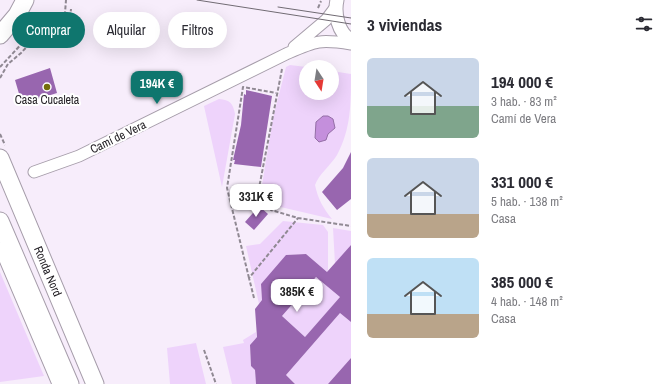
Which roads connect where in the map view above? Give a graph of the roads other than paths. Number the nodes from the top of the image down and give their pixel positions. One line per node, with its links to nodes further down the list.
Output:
1 (25, 0): 3 (main road)
2 (336, 4): 4 (street); 6 (street, Camí de Vera)
3 (0, 35)
4 (351, 40)
5 (351, 44): 6 (street, Camí de Vera)
6 (286, 54): 8 (street, Camí de Vera)
7 (0, 158): 13 (main road, Ronda Nord)
8 (34, 172)
9 (0, 221): 12 (main road, Ronda Nord)
10 (0, 248): 11 (street)
11 (58, 384)
12 (70, 384)
13 (95, 384)

